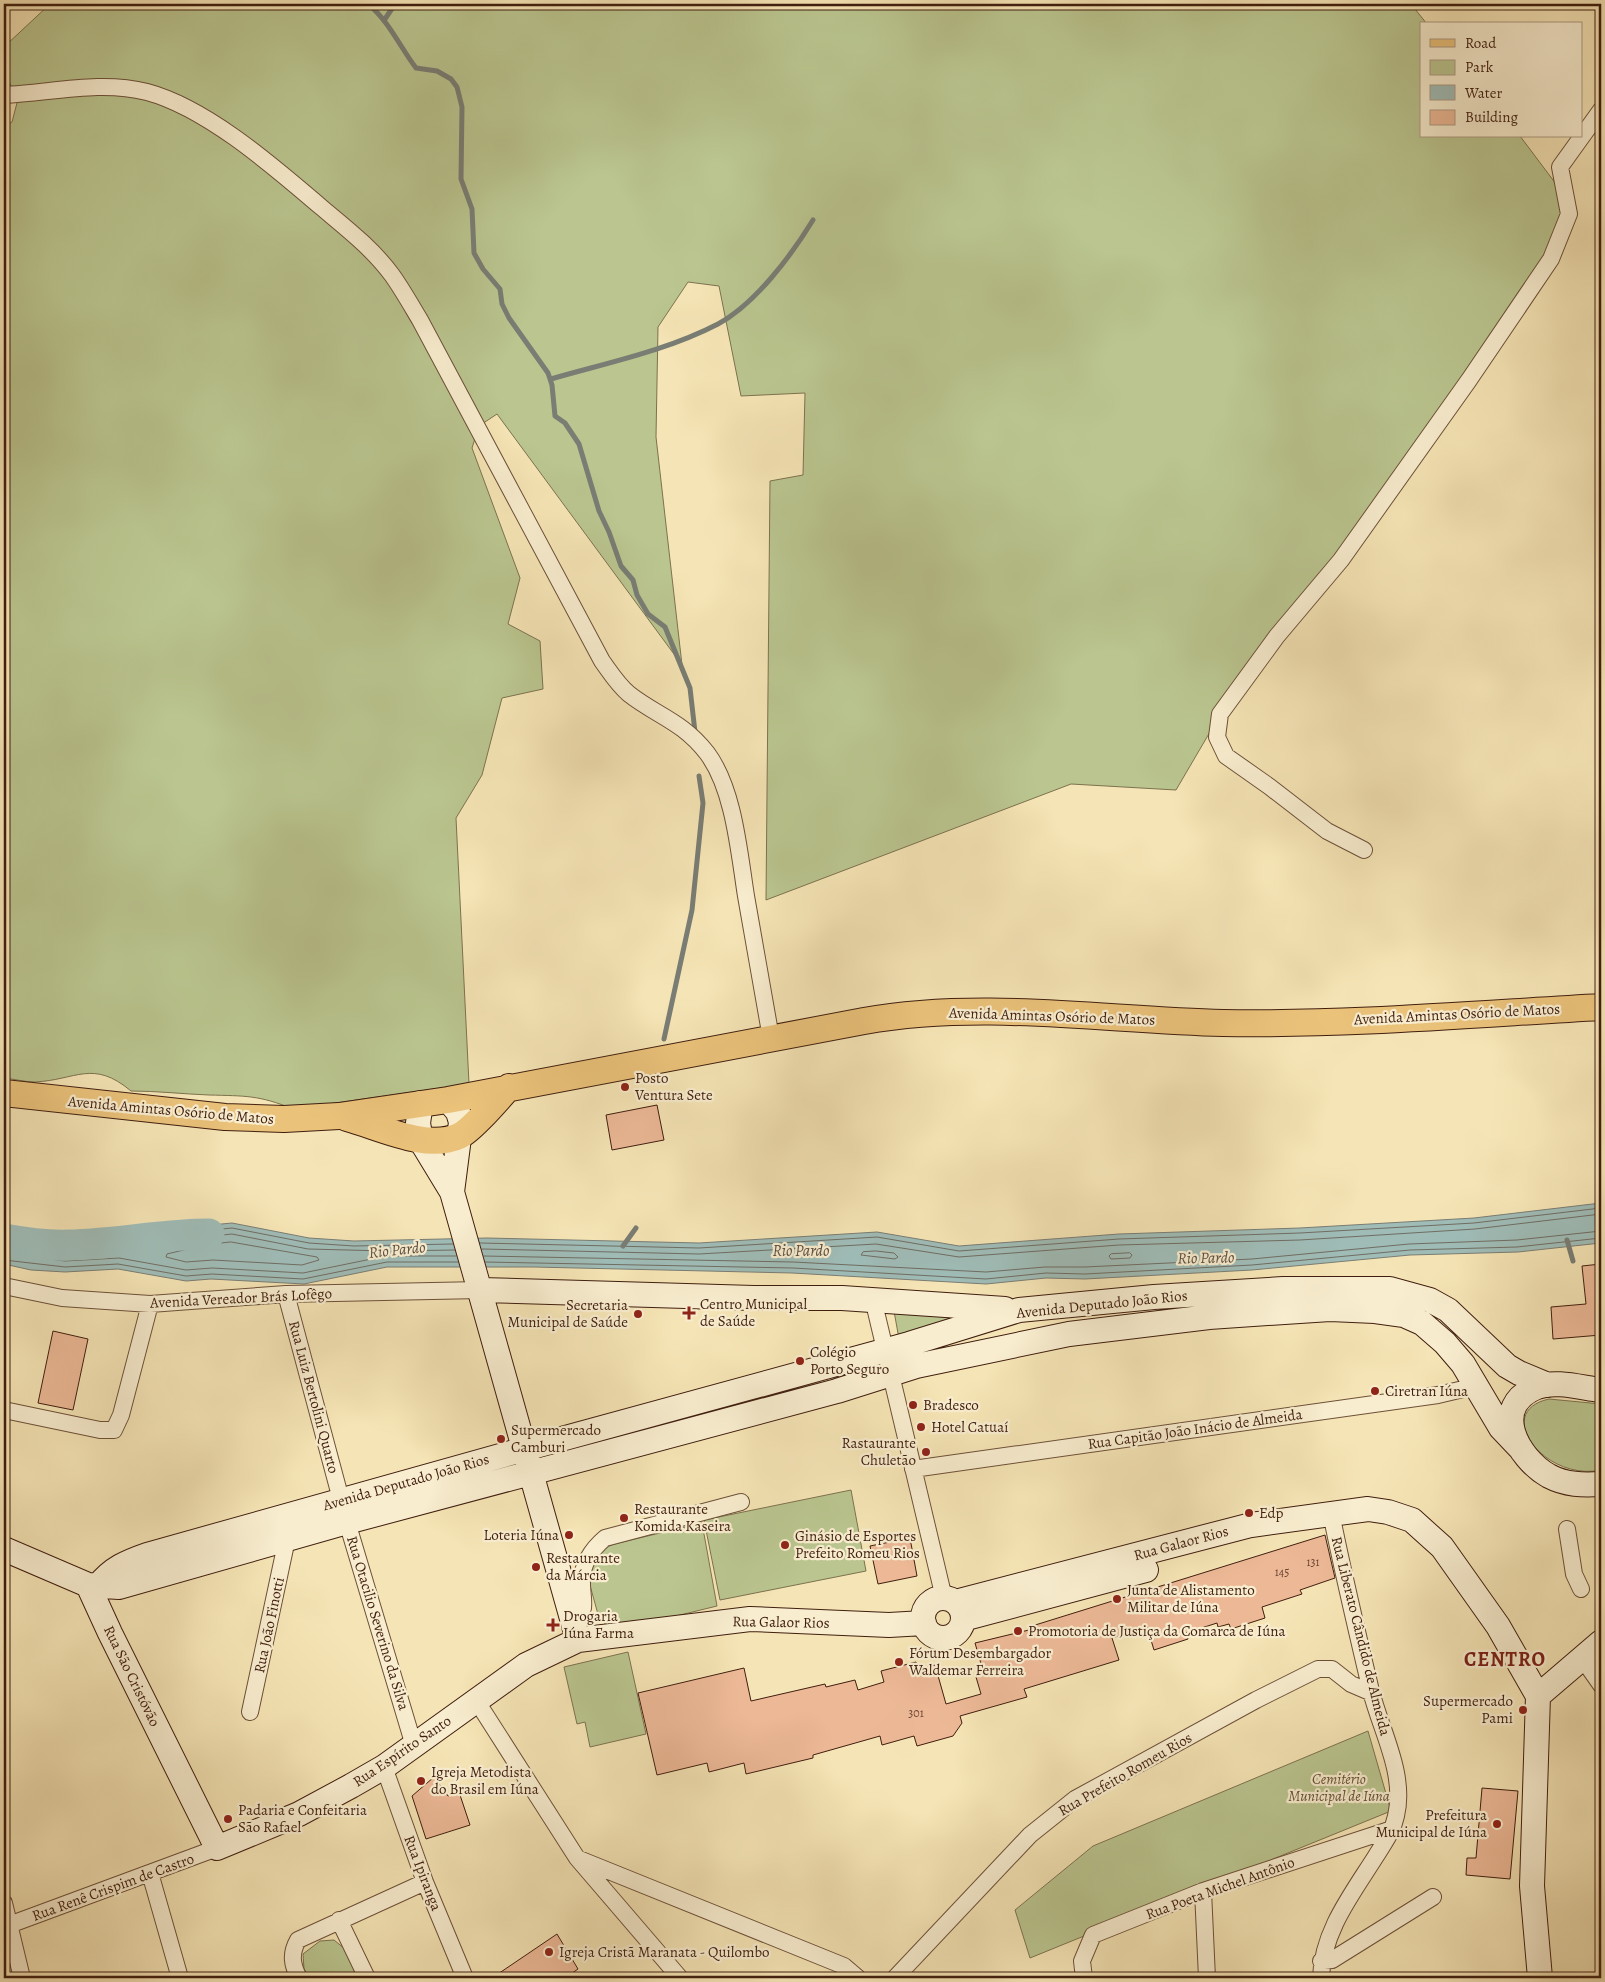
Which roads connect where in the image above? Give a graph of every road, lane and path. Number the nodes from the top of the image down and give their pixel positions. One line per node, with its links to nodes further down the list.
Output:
1 (4, 95): 7 (street)
2 (1601, 110): 3 (street)
3 (1582, 136)
4 (1581, 138): 5 (street)
5 (1364, 850)
6 (1601, 1006): 7 (main road, Avenida Amintas Osório de Matos)
7 (771, 1038): 8 (main road, Avenida Amintas Osório de Matos)
8 (509, 1087): 10 (main road, Avenida Amintas Osório de Matos); 13 (main road)
9 (4, 1093): 12 (main road, Avenida Amintas Osório de Matos)
10 (448, 1100): 11 (main road, Avenida Amintas Osório de Matos); 13 (street)
11 (422, 1103): 12 (main road, Avenida Amintas Osório de Matos); 14 (street)
12 (339, 1116): 14 (main road)
13 (460, 1136): 14 (main road); 15 (street)
14 (421, 1141): 15 (street)
15 (453, 1195): 16 (street)
16 (478, 1281): 18 (street, Avenida Vereador Brás Lofêgo); 19 (street); 29 (street)
17 (4, 1286): 20 (street, Avenida Vereador Brás Lofêgo)
18 (286, 1294): 20 (street, Avenida Vereador Brás Lofêgo); 34 (street, Rua Luiz Bertolini Quarto)
19 (873, 1299): 21 (street); 22 (street)
20 (150, 1304): 27 (street)
21 (1019, 1310): 22 (street, Avenida Deputado João Rios); 24 (street, Avenida Deputado João Rios)
22 (884, 1350): 23 (street); 29 (street, Avenida Deputado João Rios)
23 (891, 1375): 25 (street, Avenida Deputado João Rios); 30 (street); 31 (street, Avenida Deputado João Rios)
24 (1548, 1385): 26 (street); 28 (street)
25 (1476, 1386): 28 (street, Avenida Deputado João Rios); 30 (street, Rua Capitão João Inácio de Almeida)
26 (1601, 1390)
27 (4, 1410)
28 (1519, 1448): 32 (street, Avenida Deputado João Rios)
29 (525, 1449): 31 (street); 34 (street, Avenida Deputado João Rios)
30 (913, 1469): 41 (street)
31 (532, 1474): 34 (street, Avenida Deputado João Rios); 43 (street)
32 (1601, 1484)
33 (741, 1502): 43 (street)
34 (344, 1511): 37 (street, Avenida Deputado João Rios); 39 (street, Avenida Deputado João Rios); 51 (street, Rua Otacilio Severino da Silva)
35 (1331, 1513): 41 (street, Rua Galaor Rios); 47 (street, Rua Liberato Cândido de Almeida); 48 (street, Rua Galaor Rios)
36 (1567, 1528): 40 (street)
37 (287, 1539): 39 (street, Avenida Deputado João Rios); 50 (street, Rua João Finotti)
38 (4, 1549): 39 (street)
39 (93, 1585): 54 (street, Rua São Cristóvão)
40 (1581, 1589)
41 (954, 1606): 42 (street, Rua Galaor Rios); 42 (street)
42 (924, 1623): 43 (street, Rua Galaor Rios)
43 (576, 1631): 49 (street, Rua Espírito Santo)
44 (1601, 1642): 45 (street)
45 (1582, 1658): 46 (street); 48 (street)
46 (1601, 1685)
47 (1372, 1693): 53 (street, Rua Liberato Cândido de Almeida); 71 (street, Rua Prefeito Romeu Rios)
48 (1538, 1696): 75 (street)
49 (476, 1700): 51 (street, Rua Espírito Santo); 55 (street)
50 (250, 1712)
51 (414, 1746): 52 (street, Rua Espírito Santo)
52 (384, 1767): 54 (street, Rua Espírito Santo); 57 (street, Rua Ipiranga)
53 (1392, 1829): 58 (street, Rua Poeta Michel Antônio); 63 (street, Rua Liberato Cândido de Almeida)
54 (217, 1848): 56 (street, Rua Renê Crispim de Castro)
55 (577, 1858): 69 (street); 70 (street)
56 (150, 1873): 62 (street, Rua Renê Crispim de Castro); 65 (street)
57 (425, 1882): 61 (street); 68 (street, Rua Ipiranga)
58 (1203, 1891): 72 (street, Rua Poeta Michel Antônio); 73 (street)
59 (1433, 1897): 63 (street)
60 (4, 1903): 62 (street)
61 (339, 1920): 66 (street); 67 (street)
62 (9, 1925): 64 (street)
63 (1321, 1961): 74 (street, Rua Liberato Cândido de Almeida)
64 (22, 1978)
65 (180, 1978)
66 (299, 1978)
67 (367, 1978)
68 (465, 1978)
69 (680, 1978)
70 (858, 1978)
71 (895, 1978)
72 (1084, 1978)
73 (1207, 1978)
74 (1321, 1978)
75 (1540, 1978)

